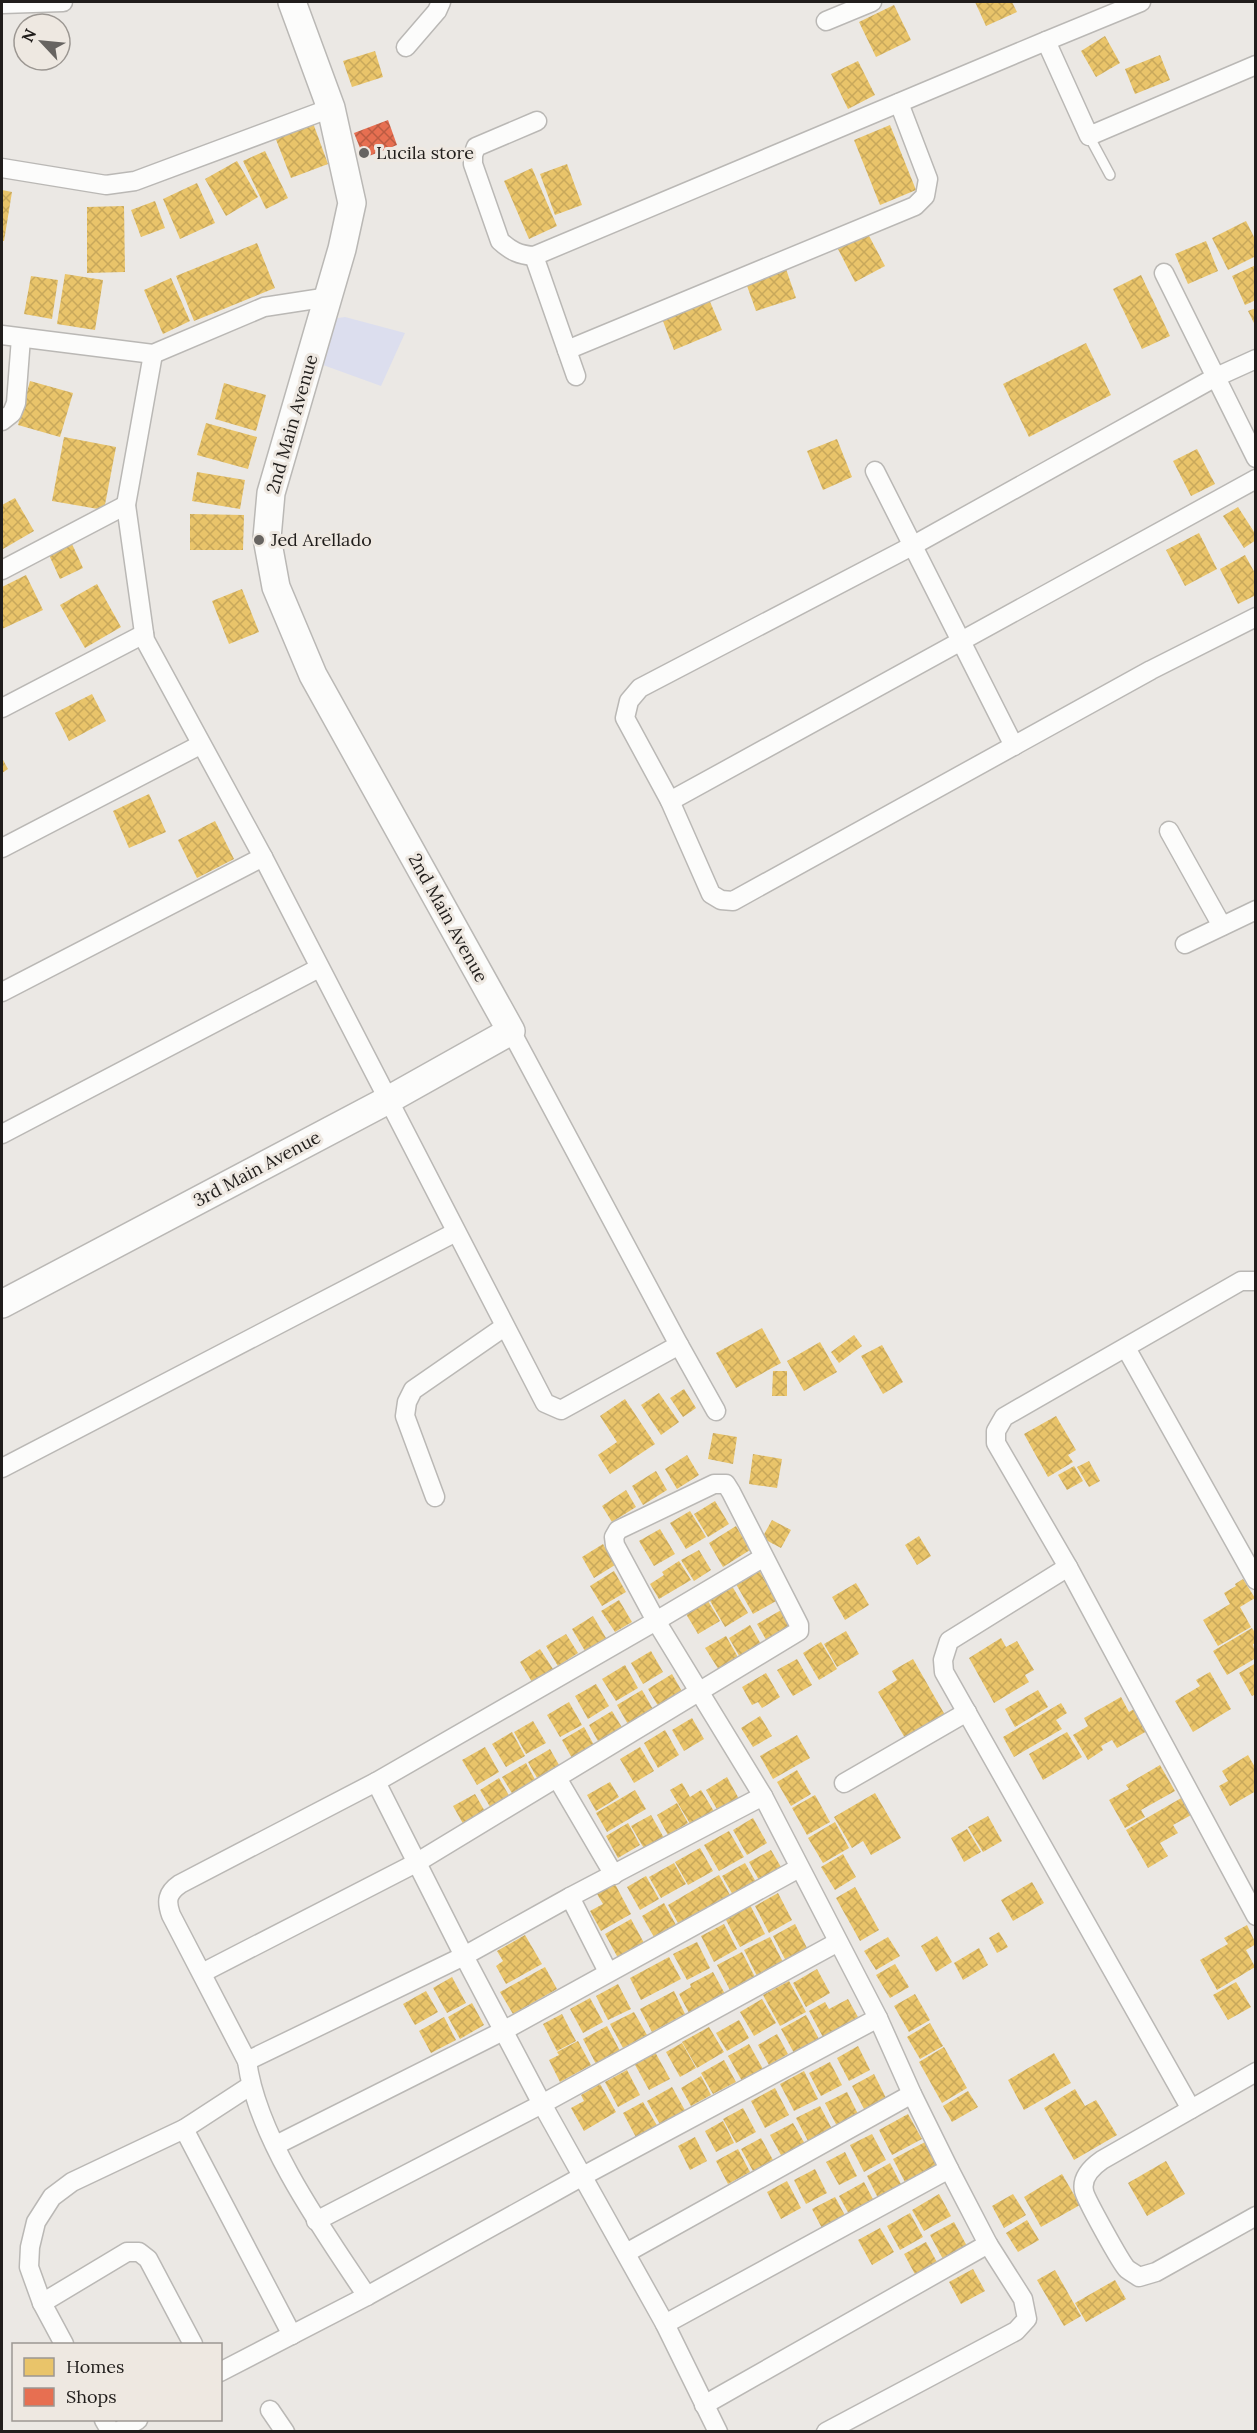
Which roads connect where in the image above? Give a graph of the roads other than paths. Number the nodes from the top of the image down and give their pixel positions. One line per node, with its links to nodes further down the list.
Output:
1 (63, 2): 6 (street)
2 (292, 2): 12 (street, 2nd Main Avenue)
3 (441, 2): 9 (street)
4 (872, 2): 7 (street)
5 (1141, 2): 8 (street)
6 (2, 4)
7 (826, 21)
8 (1046, 41): 11 (street); 14 (street)
9 (406, 47)
10 (1256, 65): 14 (street)
11 (899, 103): 17 (street); 22 (street)
12 (331, 108): 15 (street); 19 (street, 2nd Main Avenue)
13 (537, 121): 17 (street)
14 (1089, 136): 16 (lane)
15 (2, 168)
16 (1110, 175)
17 (534, 256): 22 (street)
18 (1164, 273): 26 (street)
19 (328, 297): 23 (street); 49 (street, 2nd Main Avenue)
20 (2, 335): 21 (street)
21 (21, 338): 23 (street); 27 (street)
22 (567, 350): 25 (street)
23 (153, 354): 31 (street)
24 (1256, 359): 26 (street)
25 (576, 376)
26 (1214, 378): 28 (street); 32 (street)
27 (2, 421)
28 (1256, 458)
29 (875, 471): 32 (street)
30 (1256, 479): 36 (street)
31 (126, 505): 33 (street); 35 (street)
32 (912, 546): 36 (street); 40 (street)
33 (2, 570)
34 (1256, 617): 39 (street)
35 (144, 634): 37 (street); 38 (street)
36 (963, 641): 39 (street); 40 (street)
37 (2, 708)
38 (200, 744): 42 (street); 43 (street)
39 (1014, 746): 40 (street)
40 (670, 801)
41 (1169, 831): 45 (street)
42 (2, 848)
43 (262, 857): 47 (street); 48 (street)
44 (1256, 910): 45 (street)
45 (1222, 926): 46 (street)
46 (1185, 944)
47 (319, 968): 50 (street); 51 (street)
48 (2, 992)
49 (512, 1031): 50 (street, 3rd Main Avenue); 56 (street, 2nd Main Avenue)
50 (388, 1100): 52 (street); 54 (street, 3rd Main Avenue)
51 (2, 1134)
52 (456, 1232): 55 (street); 59 (street)
53 (1256, 1281): 57 (street)
54 (2, 1304)
55 (504, 1327): 56 (street); 60 (street)
56 (679, 1345): 58 (street, 2nd Main Avenue)
57 (1126, 1348): 62 (street); 63 (street)
58 (716, 1411)
59 (2, 1468)
60 (435, 1497)
61 (764, 1557): 64 (street); 64 (street); 65 (street)
62 (1068, 1567): 66 (street); 75 (street)
63 (1256, 1580)
64 (656, 1621): 65 (street); 68 (street)
65 (699, 1693): 67 (street); 70 (street)
66 (967, 1712): 69 (street); 87 (street)
67 (557, 1778): 71 (street); 73 (street)
68 (376, 1782): 71 (street); 79 (street)
69 (844, 1783)
70 (763, 1796): 72 (street); 73 (street)
71 (416, 1863): 77 (street); 79 (street)
72 (799, 1868): 76 (street); 78 (street)
73 (614, 1875): 74 (street)
74 (570, 1897): 77 (street); 78 (street)
75 (1256, 1916)
76 (838, 1942): 80 (street); 86 (street)
77 (464, 1956): 81 (street); 82 (street)
78 (608, 1972): 81 (street)
79 (202, 1973): 82 (street)
80 (878, 2018): 85 (street); 91 (street)
81 (503, 2031): 86 (street); 89 (street)
82 (247, 2061): 84 (street)
83 (1256, 2072): 87 (street)
84 (250, 2086): 88 (street); 89 (street)
85 (912, 2094): 90 (street); 95 (street)
86 (542, 2104): 91 (street); 93 (street)
87 (1191, 2109): 92 (street)
88 (184, 2129): 97 (street); 99 (street)
89 (276, 2145): 93 (street)
90 (949, 2169): 94 (street); 98 (street)
91 (583, 2176): 95 (street); 96 (street)
92 (1256, 2216)
93 (316, 2221): 96 (street)
94 (988, 2244): 103 (street); 109 (street)
95 (626, 2253): 98 (street)
96 (367, 2296): 99 (street)
97 (42, 2303): 100 (street); 101 (street)
98 (665, 2324): 103 (street)
99 (292, 2335): 102 (street)
100 (63, 2343)
101 (193, 2343)
102 (222, 2371)
103 (704, 2405): 108 (street)
104 (270, 2410): 107 (street)
105 (136, 2421): 106 (street)
106 (117, 2432)
107 (285, 2432)
108 (718, 2432)
109 (826, 2432)

